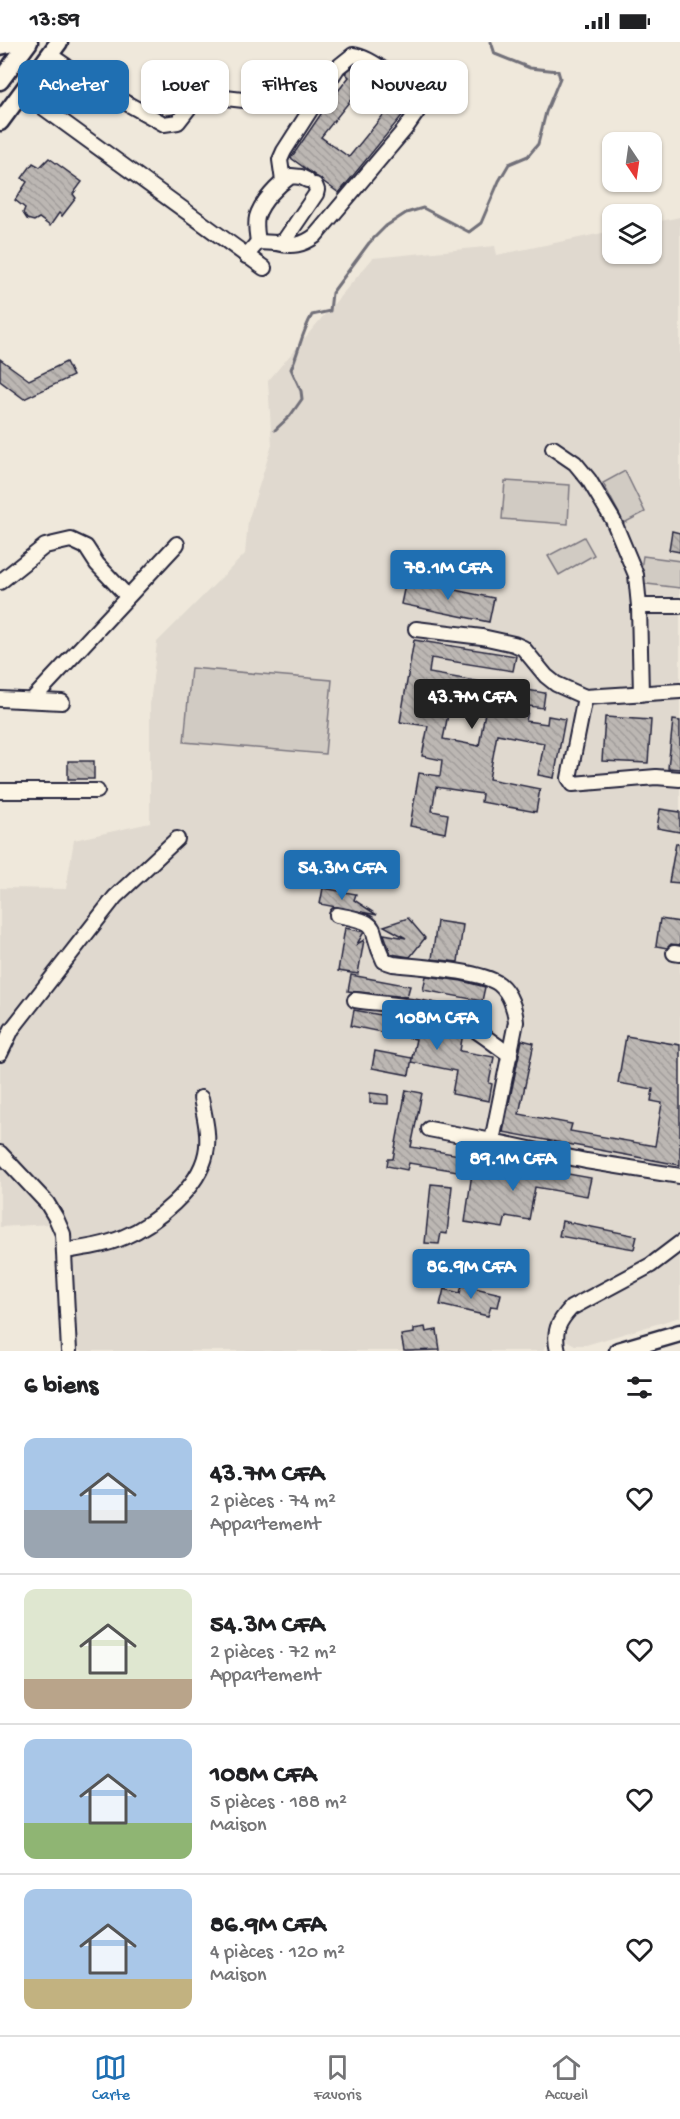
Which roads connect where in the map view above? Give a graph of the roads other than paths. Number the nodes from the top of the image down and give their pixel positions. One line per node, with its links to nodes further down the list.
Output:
1 (18, 42): 3 (main road)
2 (30, 42): 5 (main road)
3 (0, 46)
4 (54, 48): 7 (street)
5 (1, 73)
6 (18, 97): 9 (main road)
7 (241, 100)
8 (52, 114): 13 (street)
9 (0, 122)
10 (283, 181): 11 (street); 12 (street); 12 (street)
11 (258, 242): 12 (street); 13 (street)
12 (277, 243)
13 (246, 256): 14 (street)
14 (264, 268)
15 (553, 448): 19 (street)
16 (177, 544): 18 (street)
17 (0, 582): 18 (street)
18 (127, 596): 26 (street)
19 (639, 606): 20 (street); 23 (street)
20 (680, 606)
21 (416, 629): 24 (street)
22 (680, 691): 23 (street)
23 (641, 694): 24 (street)
24 (585, 697): 28 (street)
25 (0, 699): 26 (street)
26 (32, 700): 27 (street)
27 (62, 702)
28 (680, 779)
29 (0, 791): 30 (street)
30 (97, 791)
31 (177, 839): 34 (street)
32 (338, 915): 35 (street)
33 (355, 1000): 35 (street)
34 (0, 1054)
35 (510, 1055): 38 (street)
36 (201, 1098): 42 (street)
37 (429, 1129): 38 (street)
38 (492, 1141): 40 (street)
39 (0, 1153): 42 (street)
40 (680, 1176)
41 (680, 1244): 45 (street)
42 (65, 1251): 44 (street)
43 (680, 1333): 46 (main road)
44 (69, 1351)
45 (558, 1351)
46 (618, 1351)

